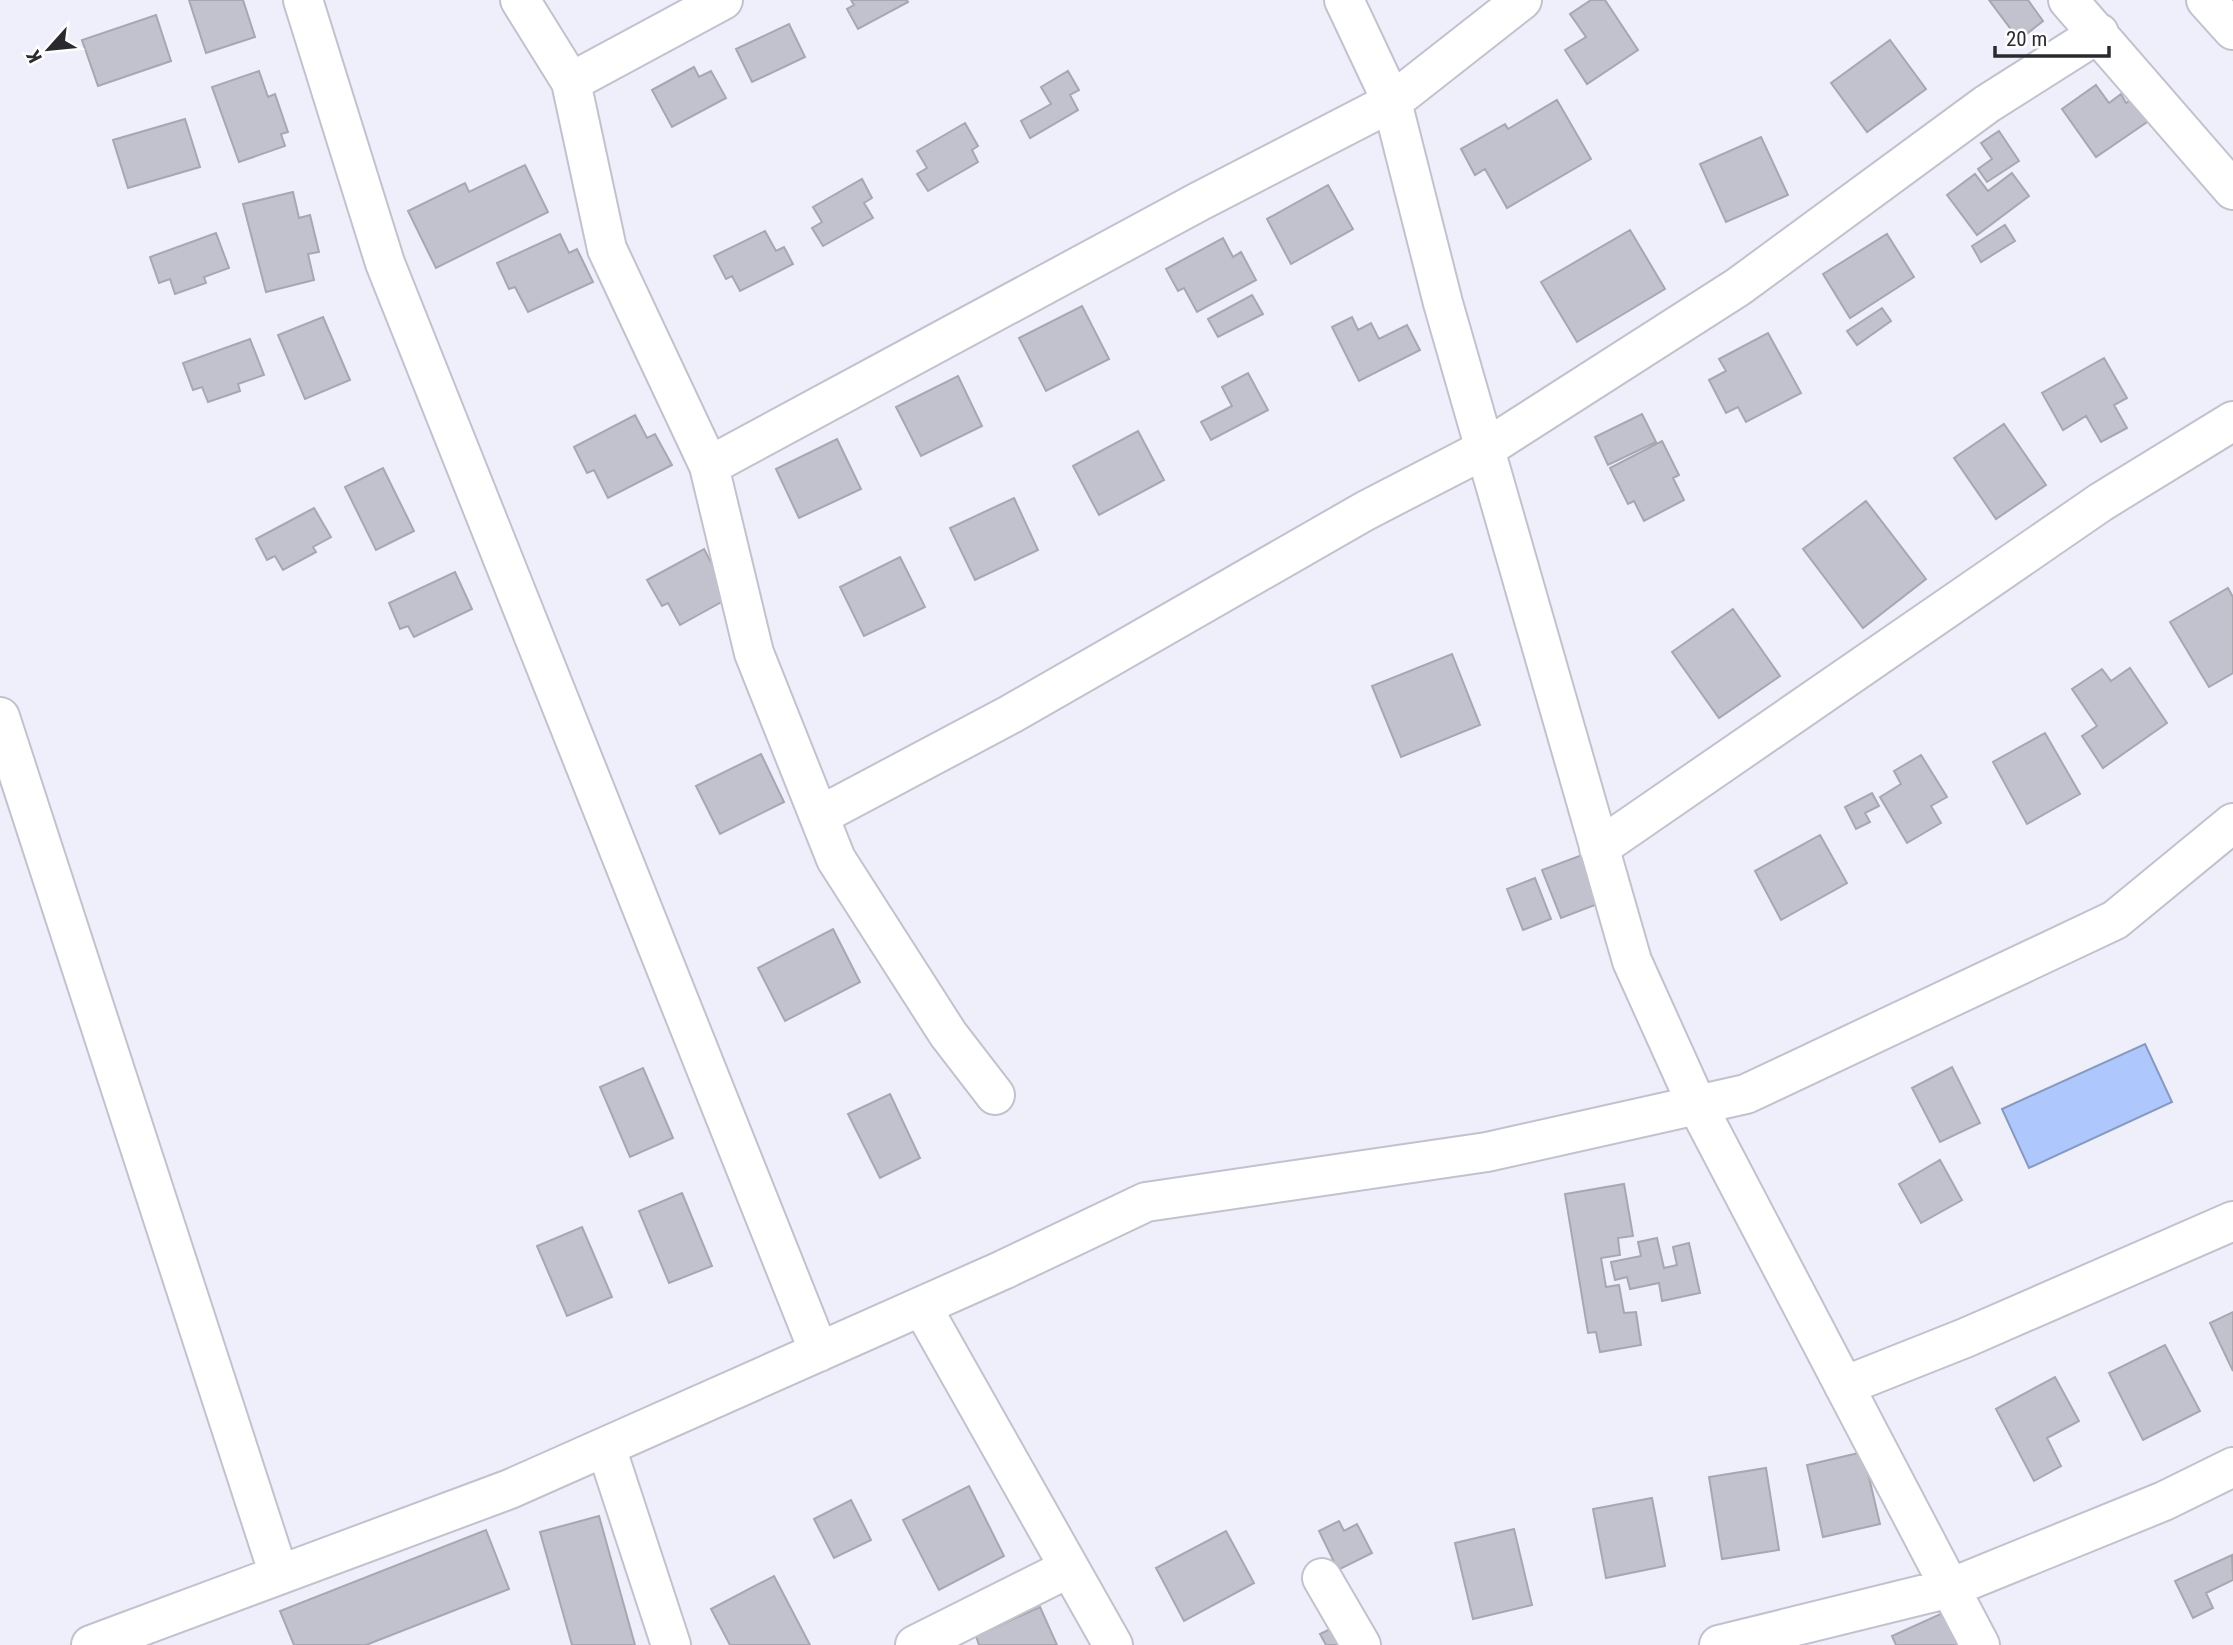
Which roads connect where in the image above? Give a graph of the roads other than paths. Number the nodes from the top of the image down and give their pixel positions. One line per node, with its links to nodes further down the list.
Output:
1 (303, 0): 25 (street)
2 (520, 0): 10 (street)
3 (723, 0): 10 (street)
4 (1344, 0): 11 (street)
5 (1522, 0): 11 (street)
6 (2068, 0): 9 (street)
7 (2206, 0): 8 (street)
8 (2233, 30)
9 (2099, 33): 12 (street); 14 (street)
10 (571, 82): 15 (street)
11 (1392, 102): 14 (street); 15 (street)
12 (2233, 190)
13 (2233, 421): 20 (street)
14 (1485, 449): 18 (street); 20 (street)
15 (709, 466): 18 (street)
16 (0, 717): 17 (street)
17 (13, 807): 30 (street)
18 (819, 816): 21 (street)
19 (2233, 823): 22 (street)
20 (1599, 848): 22 (street)
21 (995, 1096)
22 (1697, 1105): 24 (street); 26 (street)
23 (2233, 1221): 26 (street)
24 (922, 1307): 25 (street); 29 (street)
25 (819, 1352): 27 (street)
26 (1844, 1386): 32 (street)
27 (606, 1447): 30 (street); 34 (street)
28 (2233, 1467): 32 (street)
29 (1069, 1568): 35 (street); 36 (street)
30 (279, 1575): 33 (street)
31 (1322, 1578): 37 (street)
32 (1950, 1588): 38 (street); 39 (street)
33 (91, 1645)
34 (671, 1645)
35 (915, 1645)
36 (1113, 1645)
37 (1361, 1645)
38 (1718, 1645)
39 (1980, 1645)

